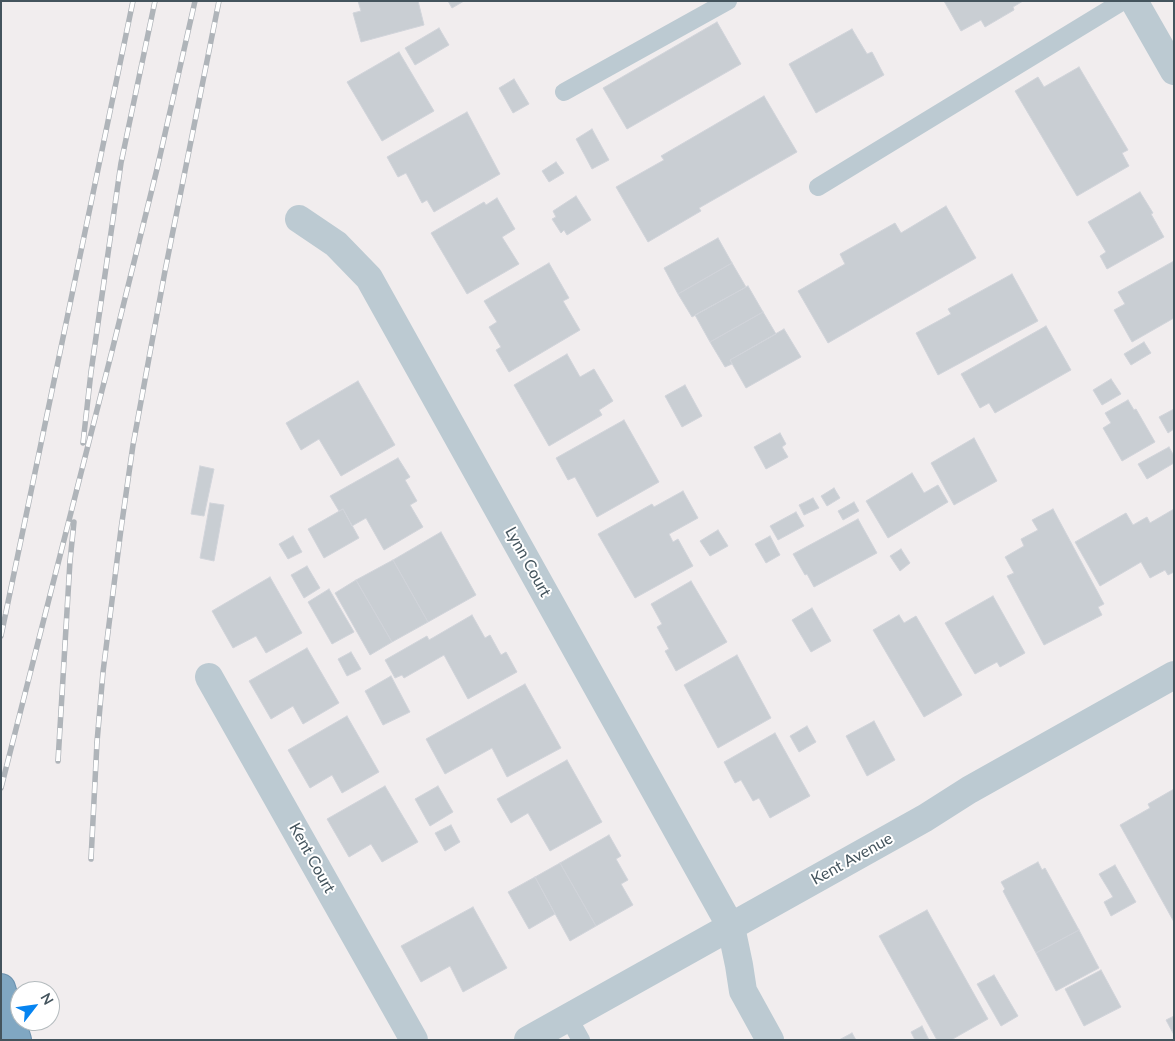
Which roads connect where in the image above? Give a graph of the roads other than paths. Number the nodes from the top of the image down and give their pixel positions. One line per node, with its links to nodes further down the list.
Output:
1 (728, 1): 5 (lane)
2 (1123, 1): 6 (lane)
3 (1134, 1): 4 (street)
4 (1174, 71)
5 (564, 92)
6 (818, 187)
7 (299, 219): 10 (street, Lynn Court)
8 (1174, 676): 10 (street, Kent Avenue)
9 (209, 677): 14 (street, Kent Court)
10 (731, 927): 12 (street, Kent Avenue); 16 (street, Lynn Court)
11 (1, 988): 13 (highway)
12 (575, 1028): 15 (street, Kent Avenue)
13 (17, 1040)
14 (414, 1040)
15 (528, 1040)
16 (770, 1040)

